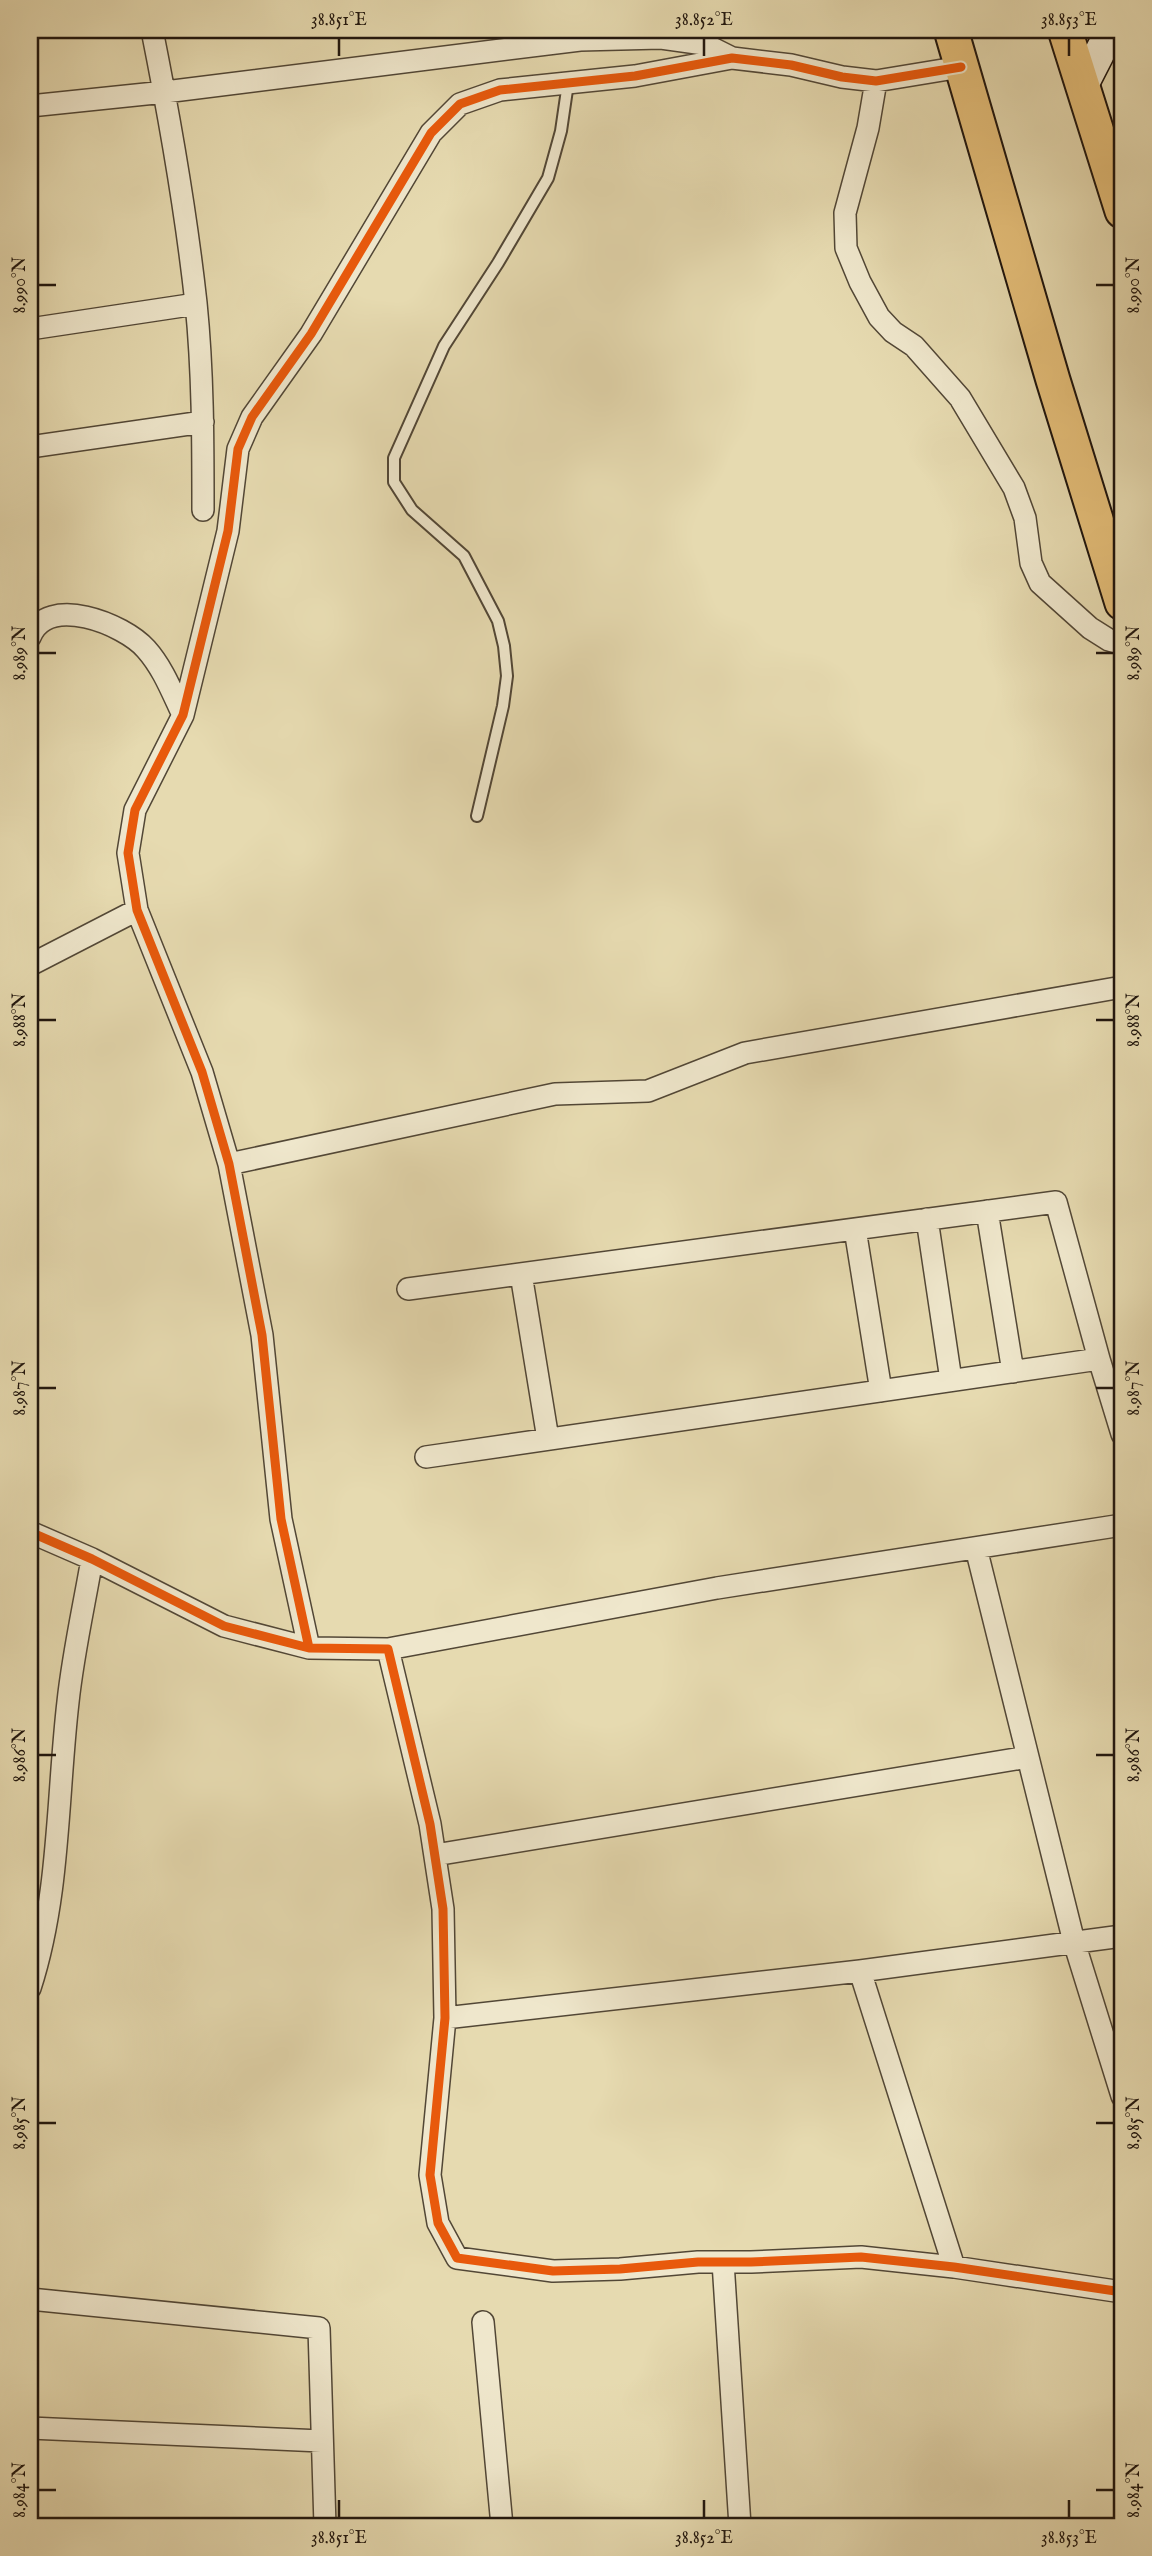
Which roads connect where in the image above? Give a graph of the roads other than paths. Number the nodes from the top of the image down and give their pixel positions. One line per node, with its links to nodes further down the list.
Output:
1 (152, 30): 12 (street)
2 (951, 30): 8 (main road)
3 (1066, 30): 11 (main road)
4 (1116, 30): 11 (main road)
5 (578, 35): 6 (street); 12 (street)
6 (706, 37): 7 (street)
7 (732, 58): 9 (street); 10 (street)
8 (961, 67): 9 (street); 20 (main road)
9 (876, 81): 22 (street)
10 (568, 83): 23 (street); 24 (lane)
11 (1083, 87): 14 (main road)
12 (165, 92): 13 (street); 15 (street)
13 (30, 106)
14 (1122, 211)
15 (196, 304): 16 (street); 17 (street)
16 (30, 329)
17 (203, 422): 18 (street); 19 (street)
18 (30, 447)
19 (203, 510)
20 (1122, 603)
21 (31, 632): 23 (street)
22 (1122, 644)
23 (183, 715): 25 (street)
24 (477, 816)
25 (136, 910): 26 (street); 28 (street)
26 (31, 965)
27 (1122, 987): 28 (street)
28 (229, 1164): 45 (street)
29 (987, 1211): 30 (street); 34 (street); 35 (street)
30 (927, 1219): 31 (street); 36 (street)
31 (855, 1229): 32 (street); 37 (street)
32 (521, 1274): 33 (street); 39 (street)
33 (408, 1289)
34 (1099, 1359): 35 (street); 38 (street)
35 (1013, 1372): 36 (street)
36 (951, 1380): 37 (street)
37 (881, 1391): 39 (street)
38 (1122, 1434)
39 (548, 1439): 40 (street)
40 (426, 1457)
41 (1122, 1525): 43 (street)
42 (30, 1532): 44 (street)
43 (976, 1548): 46 (street); 47 (street)
44 (92, 1559): 45 (street); 52 (street)
45 (309, 1648): 46 (street)
46 (388, 1650): 48 (street)
47 (1028, 1757): 48 (street); 50 (street)
48 (435, 1854): 53 (street)
49 (1122, 1936): 50 (street)
50 (1074, 1942): 51 (street); 54 (street)
51 (860, 1971): 53 (street); 56 (street)
52 (30, 1988)
53 (444, 2018): 55 (street)
54 (1122, 2096)
55 (723, 2262): 56 (street); 64 (street)
56 (954, 2267): 57 (street)
57 (1122, 2292)
58 (30, 2299): 61 (street)
59 (483, 2322): 63 (street)
60 (30, 2428): 61 (street)
61 (321, 2441): 62 (street)
62 (325, 2526)
63 (502, 2526)
64 (740, 2526)

